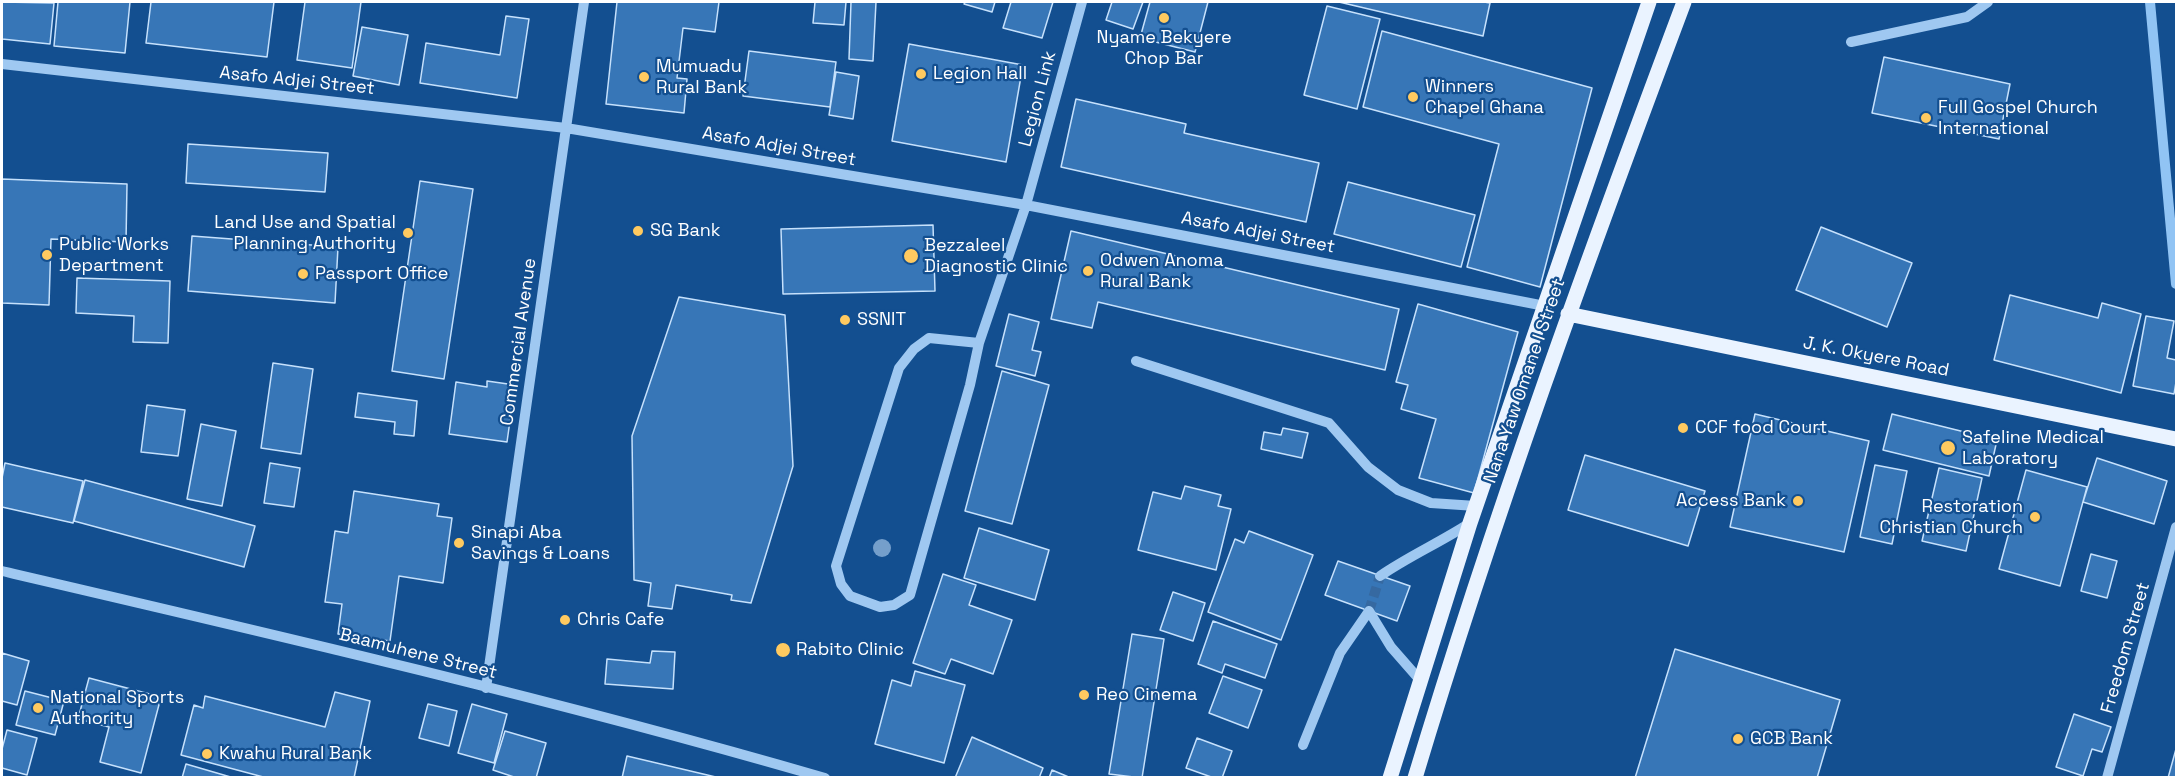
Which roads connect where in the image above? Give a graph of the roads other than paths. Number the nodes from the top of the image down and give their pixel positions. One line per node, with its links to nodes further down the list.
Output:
1 (584, 2): 8 (street, Commercial Avenue)
2 (1082, 2): 9 (street, Legion Link)
3 (1649, 2): 10 (main road, Nana Yaw Omane I Street)
4 (1684, 2): 11 (main road, Nana Yaw Omane I Street)
5 (1988, 2): 6 (street)
6 (1851, 42)
7 (2, 64): 8 (street, Asafo Adjei Street)
8 (566, 128): 9 (street, Asafo Adjei Street); 21 (street, Commercial Avenue)
9 (1026, 205): 10 (street, Asafo Adjei Street); 12 (street, Legion Link)
10 (1545, 306): 15 (main road, Nana Yaw Omane I Street)
11 (1568, 314): 14 (main road, J. K. Okyere Road); 25 (main road, Nana Yaw Omane I Street)
12 (979, 343): 12 (street, Legion Link)
13 (1136, 361): 15 (street)
14 (2176, 438)
15 (1476, 506): 16 (main road, Nana Yaw Omane I Street)
16 (1470, 523): 19 (street); 20 (main road, Nana Yaw Omane I Street)
17 (2176, 527): 26 (street, Freedom Street)
18 (2, 571): 21 (street, Baamuhene Street)
19 (1380, 576)
20 (1419, 679): 22 (street); 24 (main road, Nana Yaw Omane I Street)
21 (486, 688): 23 (street, Baamuhene Street)
22 (1303, 745)
23 (825, 777)
24 (1390, 777)
25 (1415, 777)
26 (2107, 777)

